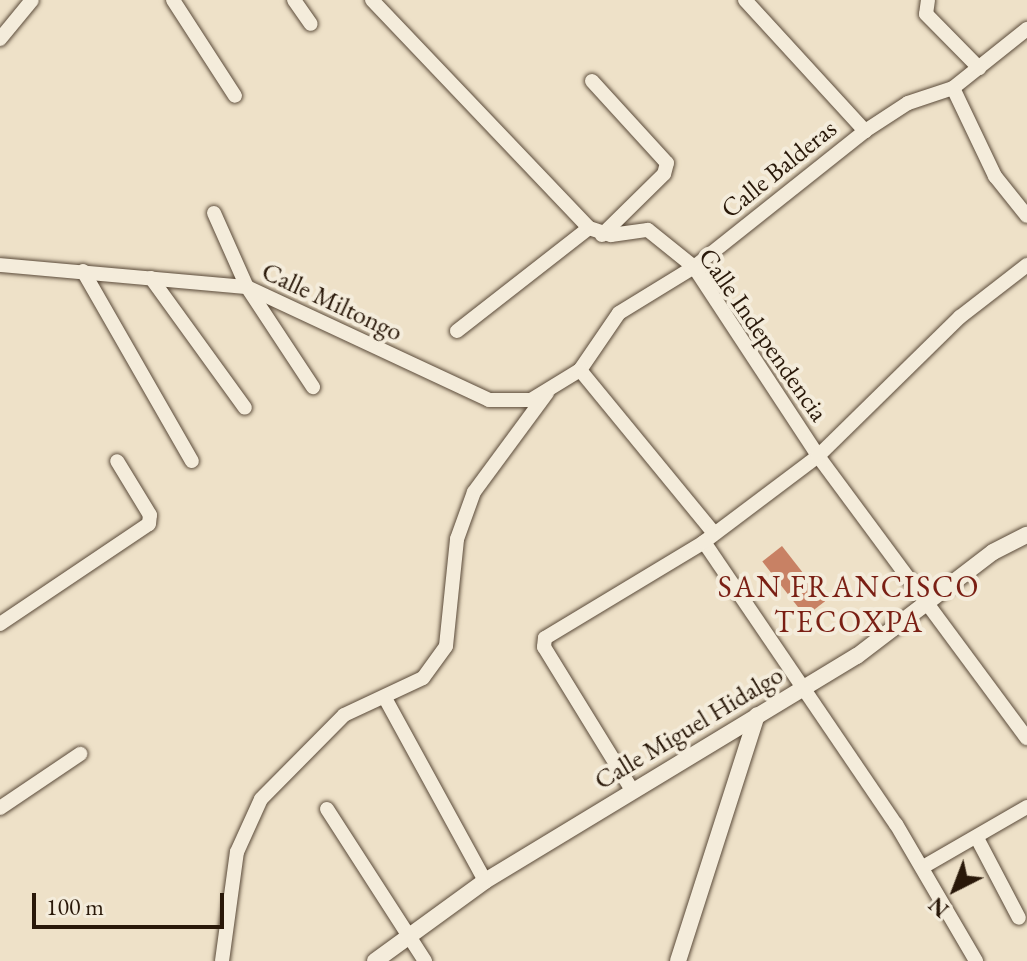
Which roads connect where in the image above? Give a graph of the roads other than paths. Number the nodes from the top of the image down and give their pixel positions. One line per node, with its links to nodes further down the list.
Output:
1 (32, 0): 9 (street)
2 (173, 0): 13 (street)
3 (294, 0): 7 (street)
4 (372, 0): 17 (street)
5 (745, 0): 14 (street)
6 (928, 0): 10 (street)
7 (311, 24)
8 (1027, 29): 10 (street, Calle Balderas)
9 (0, 39)
10 (979, 68): 12 (street, Calle Balderas)
11 (592, 81): 17 (street)
12 (953, 88): 14 (street, Calle Balderas); 16 (street)
13 (235, 96)
14 (865, 131): 20 (street, Calle Balderas)
15 (214, 213): 23 (street)
16 (1027, 216)
17 (595, 231): 20 (street, Calle Independencia); 24 (street)
18 (0, 265): 21 (street, Calle Miltongo)
19 (1027, 265): 29 (street)
20 (694, 267): 25 (street, Calle Balderas); 29 (street, Calle Independencia)
21 (83, 271): 22 (street, Calle Miltongo); 31 (street)
22 (151, 278): 23 (street, Calle Miltongo); 28 (street)
23 (247, 287): 26 (street); 27 (street, Calle Miltongo)
24 (457, 331)
25 (580, 370): 27 (street, Calle Miltongo); 33 (street)
26 (313, 387)
27 (547, 393): 37 (street)
28 (245, 408)
29 (818, 456): 33 (street); 34 (street, Calle Independencia)
30 (117, 461): 35 (street)
31 (192, 461)
32 (1027, 535): 34 (street, Calle Miguel Hidalgo)
33 (708, 537): 36 (street); 41 (street)
34 (927, 602): 36 (street, Calle Miguel Hidalgo); 39 (street, Calle Independencia)
35 (0, 624)
36 (805, 686): 38 (street, Calle Miguel Hidalgo); 46 (street)
37 (385, 698): 47 (street); 51 (street)
38 (757, 715): 41 (street, Calle Miguel Hidalgo); 53 (street)
39 (1027, 738)
40 (80, 754): 43 (street)
41 (632, 790): 47 (street, Calle Miguel Hidalgo)
42 (1027, 807): 45 (street)
43 (0, 808)
44 (327, 809): 49 (street)
45 (977, 838): 46 (street); 48 (street)
46 (923, 867): 54 (street)
47 (485, 881): 49 (street, Calle Miguel Hidalgo)
48 (1019, 918)
49 (408, 937): 50 (street, Calle Miguel Hidalgo); 52 (street)
50 (385, 958)
51 (222, 961)
52 (425, 961)
53 (678, 961)
54 (976, 961)

